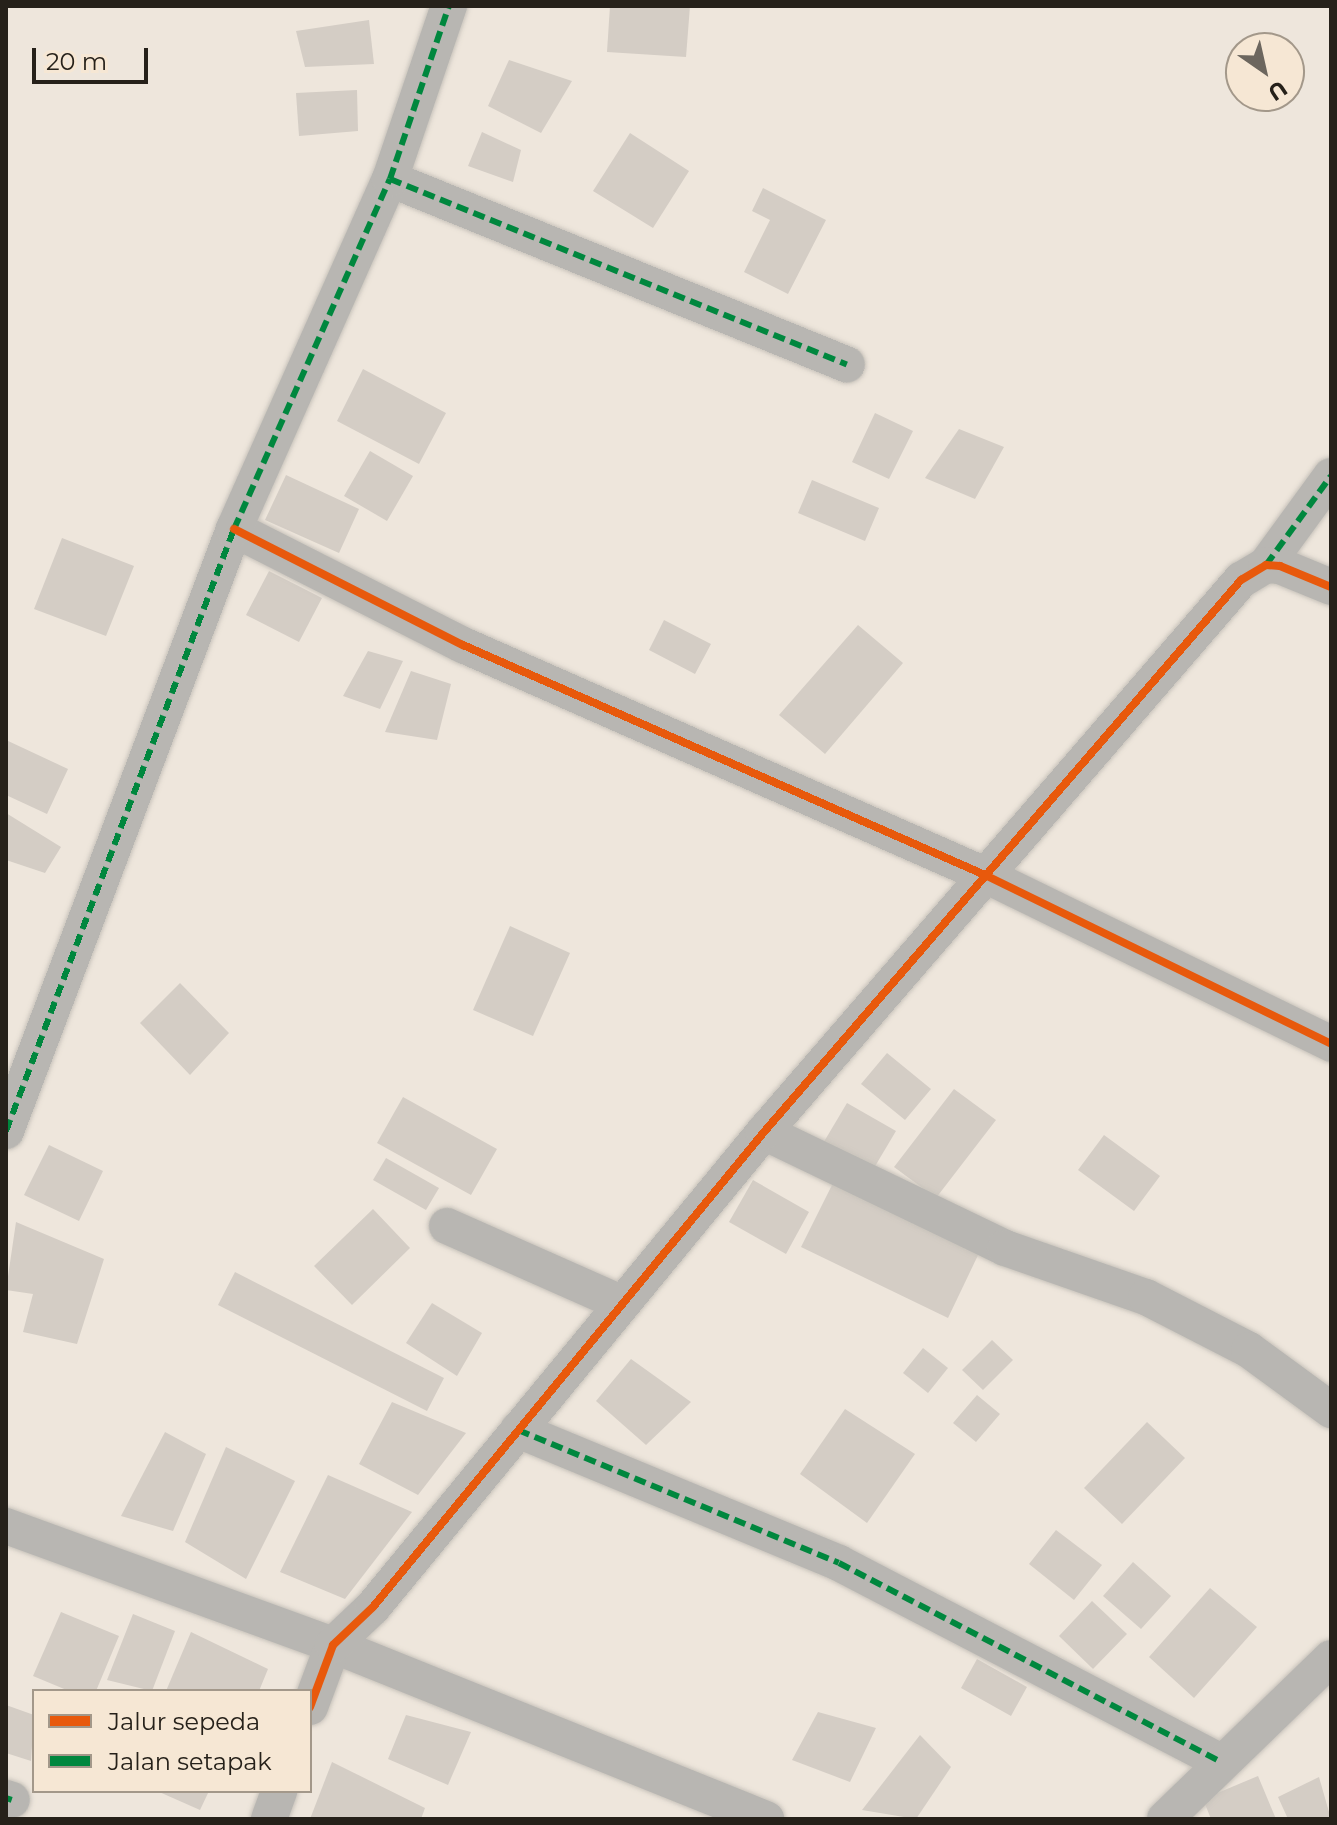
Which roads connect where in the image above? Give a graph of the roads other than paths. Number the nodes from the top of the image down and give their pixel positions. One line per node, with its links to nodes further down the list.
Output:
1 (449, 6): 2 (street)
2 (390, 179): 3 (street); 5 (street)
3 (847, 365)
4 (1331, 476): 6 (street)
5 (234, 529): 8 (street); 10 (street)
6 (1266, 565): 7 (street); 8 (street)
7 (1331, 587)
8 (985, 875): 9 (street); 11 (street)
9 (1331, 1044)
10 (6, 1131)
11 (764, 1132): 13 (street); 14 (street)
12 (447, 1226): 13 (street)
13 (621, 1303): 15 (street)
14 (1331, 1410)
15 (518, 1430): 17 (street); 20 (street)
16 (6, 1526): 17 (street)
17 (333, 1645): 19 (street); 23 (street)
18 (1331, 1658): 20 (street)
19 (312, 1702)
20 (1220, 1761): 24 (street)
21 (278, 1793): 22 (street)
22 (269, 1819)
23 (766, 1819)
24 (1165, 1819)

